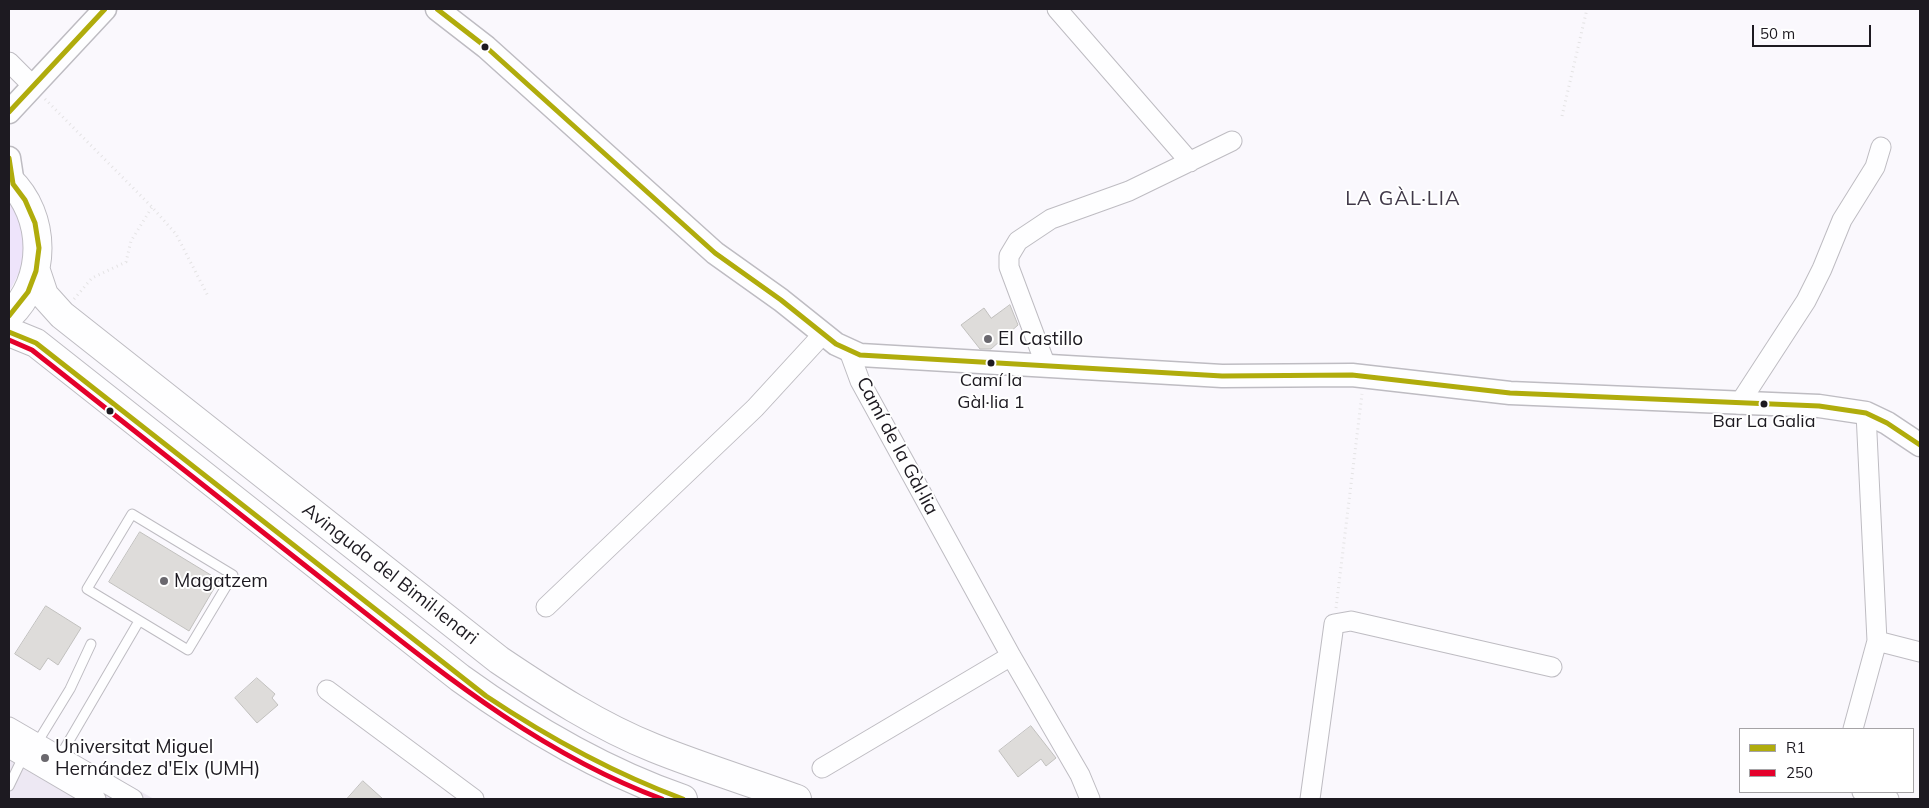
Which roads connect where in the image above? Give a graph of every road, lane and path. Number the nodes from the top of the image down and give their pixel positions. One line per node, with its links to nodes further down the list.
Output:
1 (105, 9): 6 (street)
2 (437, 9): 20 (street)
3 (1057, 9): 12 (street)
4 (1587, 9): 7 (path)
5 (9, 62): 6 (street)
6 (21, 99): 8 (street); 14 (path)
7 (1562, 116)
8 (9, 131)
9 (1232, 141): 12 (street)
10 (1881, 147): 24 (street)
11 (9, 158): 13 (street)
12 (1190, 162): 22 (street)
13 (11, 182): 15 (main road)
14 (152, 206): 16 (path); 17 (path)
15 (36, 271): 18 (main road); 47 (main road, Avinguda del Bimil·lenari)
16 (208, 296)
17 (70, 304)
18 (9, 316)
19 (9, 332): 46 (main road, Avinguda del Bimil·lenari)
20 (823, 334): 21 (street); 27 (street)
21 (849, 351): 22 (street); 33 (street, Camí de la Gàl·lia)
22 (1046, 366): 23 (street)
23 (1364, 376): 24 (street); 29 (path)
24 (1739, 404): 25 (street)
25 (1866, 413): 26 (street); 30 (street)
26 (1920, 446)
27 (546, 607)
28 (139, 621): 28 (lane); 39 (lane)
29 (1334, 624): 34 (street); 49 (street)
30 (1876, 641): 32 (street); 37 (street)
31 (91, 644): 38 (lane)
32 (1920, 652)
33 (1011, 656): 40 (street); 48 (street, Camí de la Gàl·lia)
34 (1552, 667)
35 (327, 690): 45 (street)
36 (9, 727): 38 (street)
37 (1853, 728)
38 (23, 750): 39 (street); 41 (lane); 43 (street)
39 (61, 758): 44 (street)
40 (822, 768)
41 (9, 786)
42 (1866, 793): 50 (street)
43 (96, 799)
44 (133, 799)
45 (474, 799)
46 (683, 799)
47 (797, 799)
48 (1090, 799)
49 (1310, 799)
50 (1889, 799)

